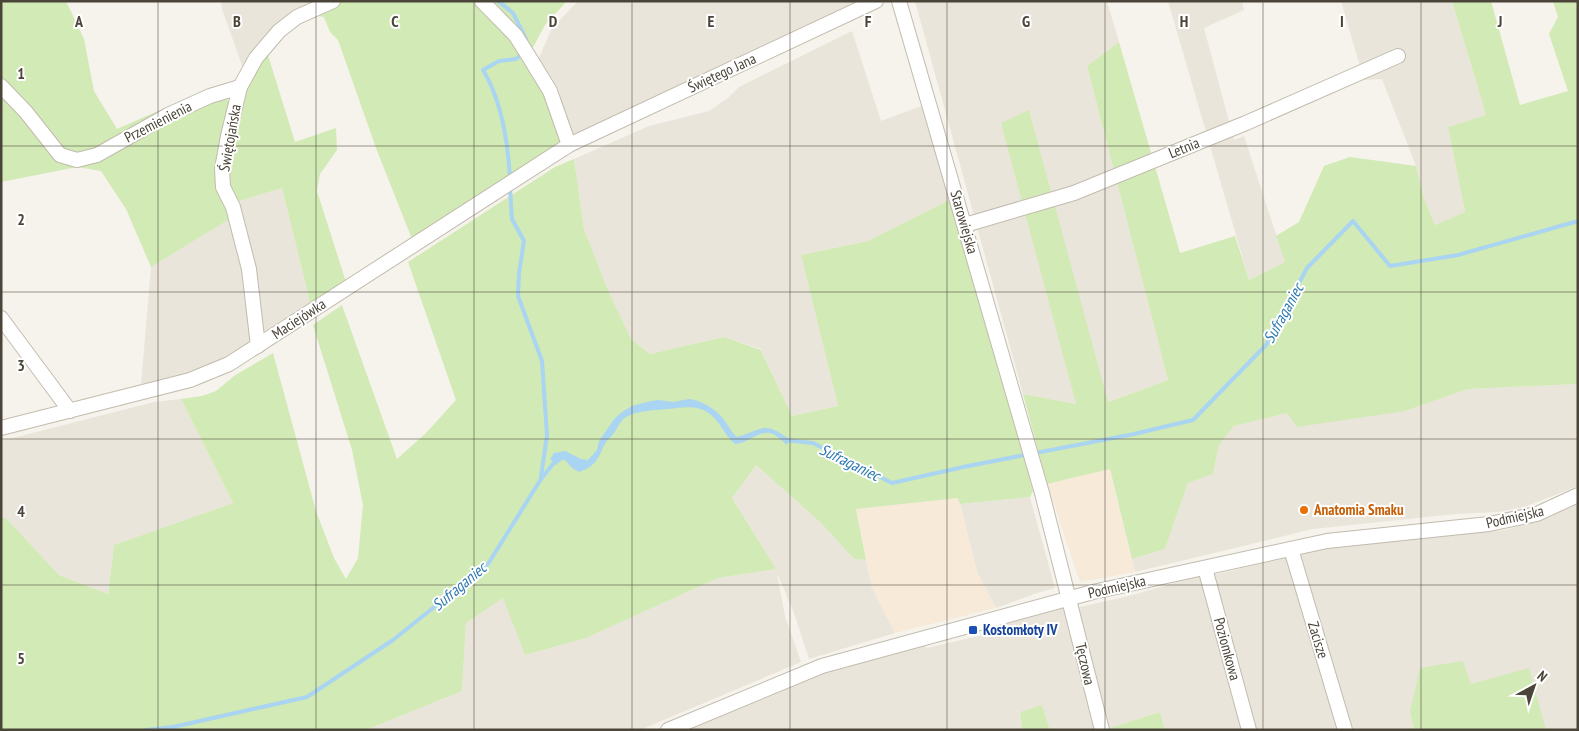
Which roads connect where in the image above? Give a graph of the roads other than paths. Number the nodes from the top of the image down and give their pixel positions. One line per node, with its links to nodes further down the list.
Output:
1 (333, 1): 7 (street, Świętojańska)
2 (482, 1): 8 (street)
3 (876, 1): 8 (street, Świętego Jana)
4 (900, 1): 9 (street, Starowiejska)
5 (1398, 56): 9 (street, Letnia)
6 (1, 86): 7 (street, Przemienienia)
7 (240, 87): 11 (street, Świętojańska)
8 (569, 145): 11 (street, Maciejówka)
9 (965, 225): 17 (street, Starowiejska)
10 (1, 318): 12 (street)
11 (258, 346): 12 (street, Maciejówka)
12 (70, 411): 13 (street, Maciejówka)
13 (1, 428)
14 (1578, 495): 15 (street, Podmiejska)
15 (1291, 550): 16 (street, Podmiejska); 21 (street, Zacisze)
16 (1205, 568): 17 (street, Podmiejska); 20 (street, Poziomkowa)
17 (1069, 598): 18 (street, Podmiejska); 19 (street, Tęczowa)
18 (668, 730)
19 (1102, 730)
20 (1250, 730)
21 (1345, 730)

